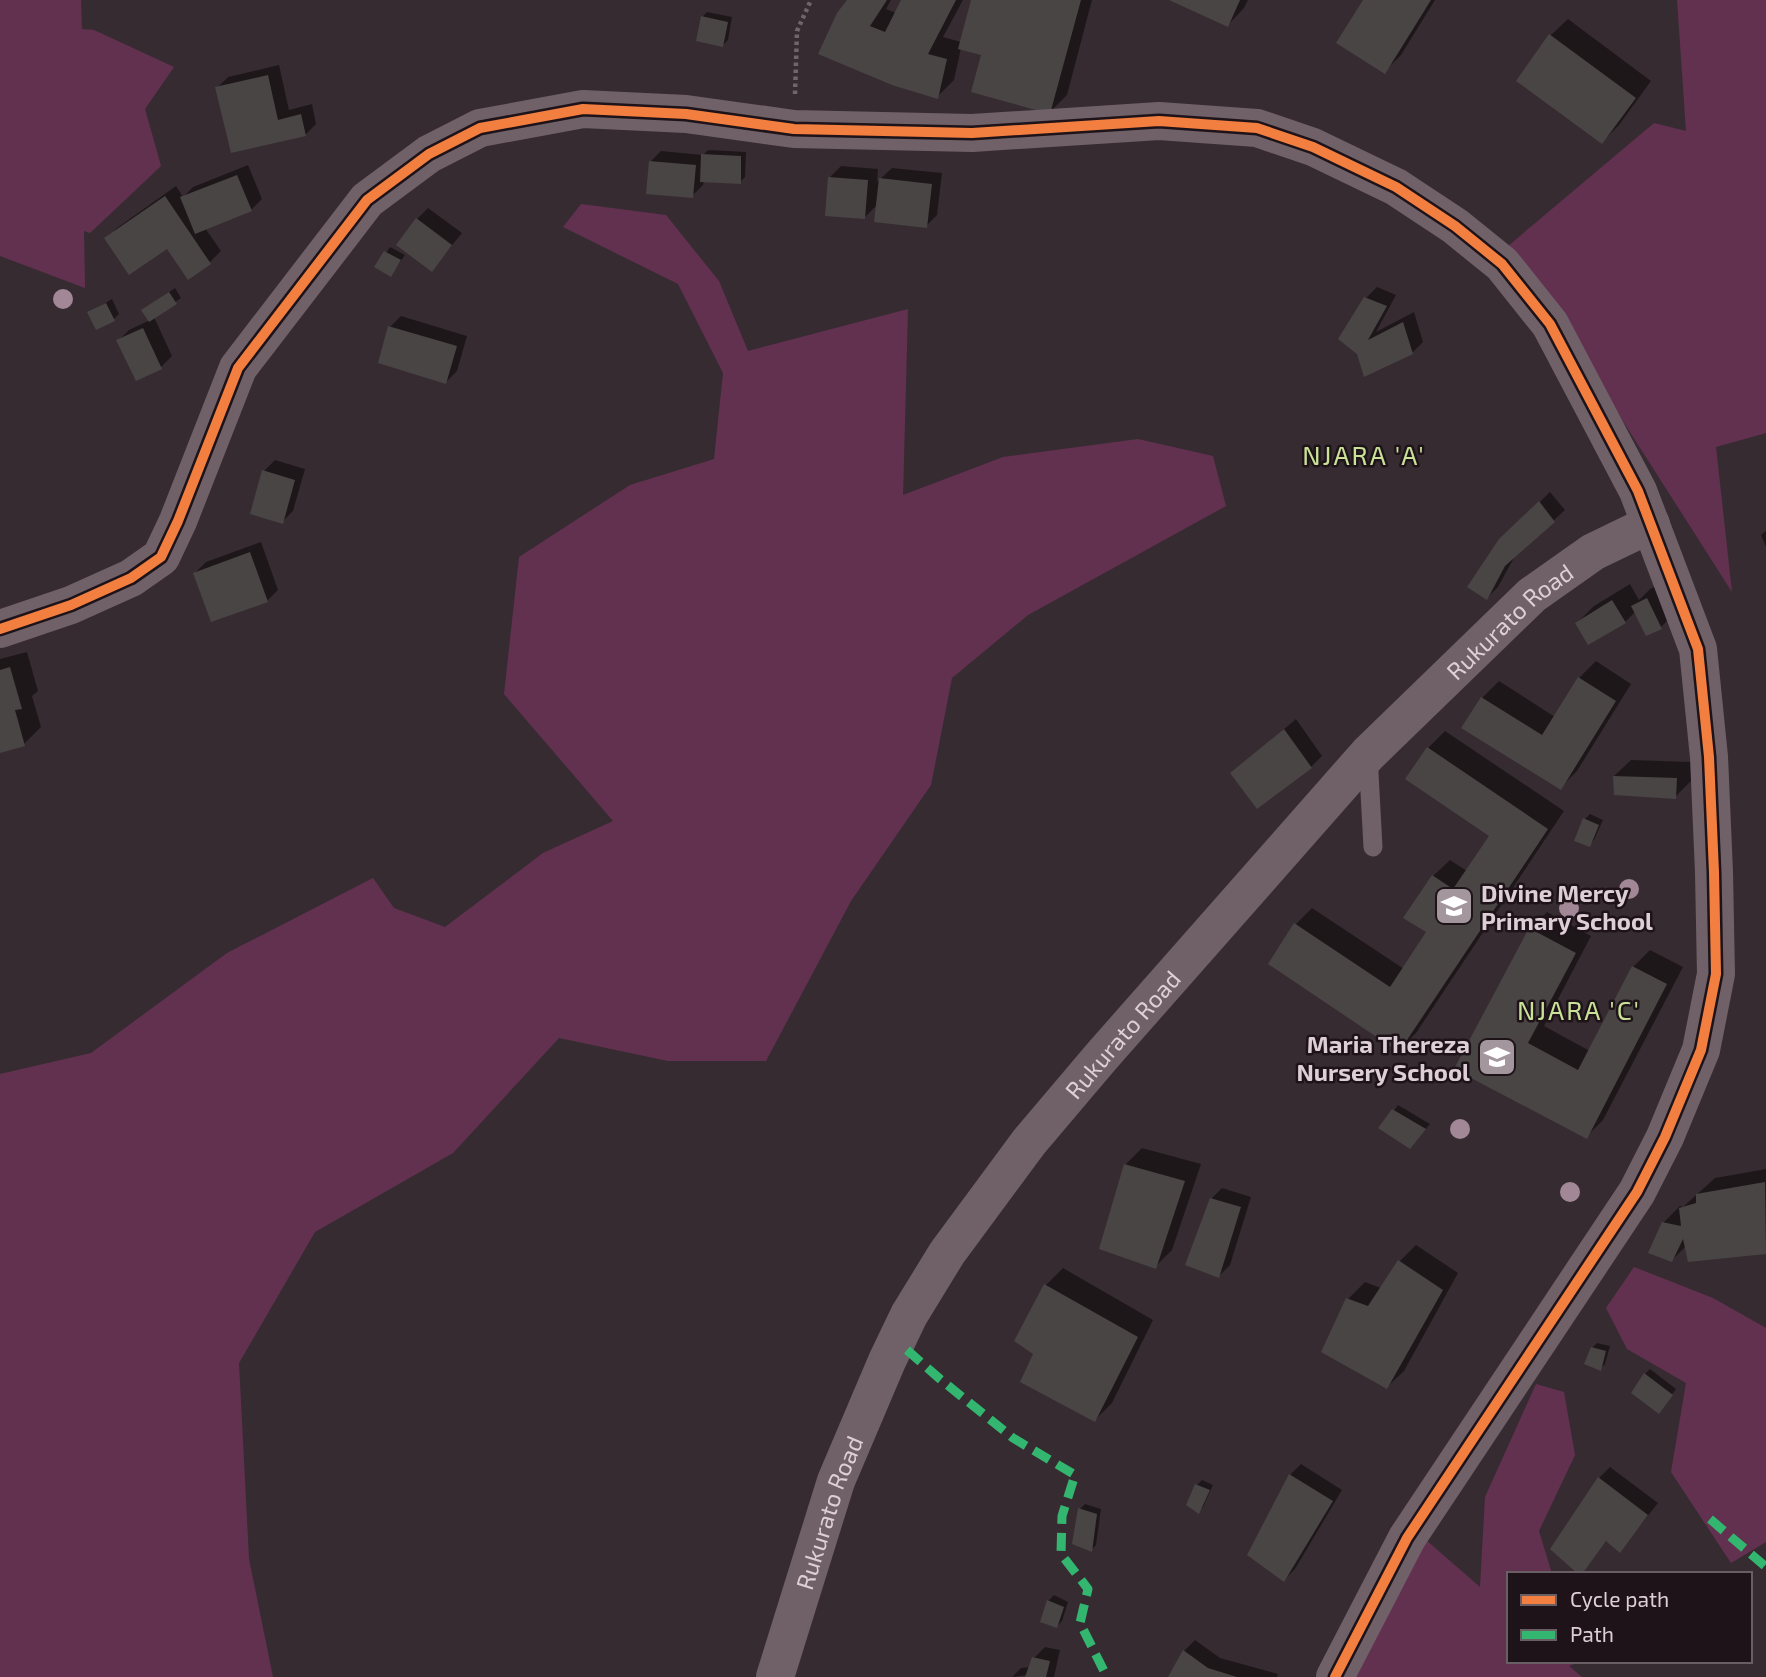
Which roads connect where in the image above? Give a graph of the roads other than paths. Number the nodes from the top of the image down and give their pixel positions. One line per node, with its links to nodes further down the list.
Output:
1 (1651, 524): 2 (street); 3 (street, Rukurato Road); 6 (street)
2 (0, 629)
3 (1368, 754): 4 (lane); 5 (street, Rukurato Road)
4 (1373, 847)
5 (775, 1677)
6 (1335, 1677)

